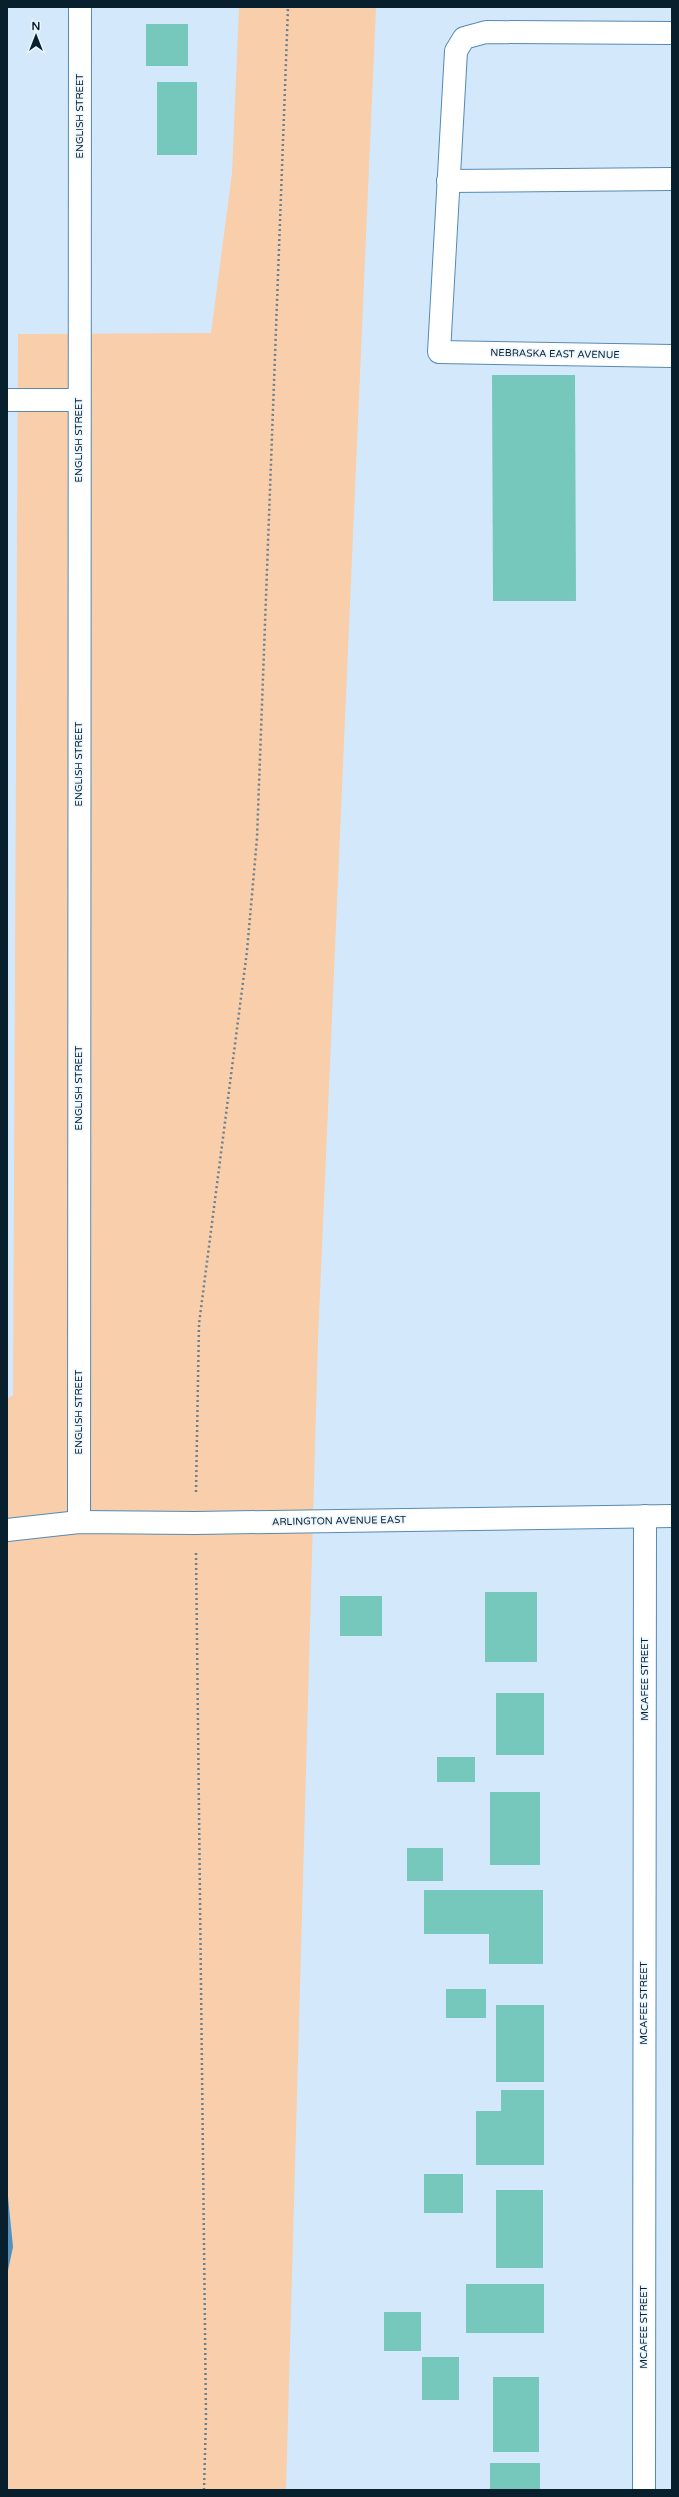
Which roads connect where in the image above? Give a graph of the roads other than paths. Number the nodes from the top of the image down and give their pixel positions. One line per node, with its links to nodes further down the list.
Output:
1 (80, 7): 7 (street, ENGLISH STREET)
2 (672, 33): 4 (street)
3 (672, 179): 4 (street)
4 (448, 181): 5 (street, NEBRASKA EAST AVENUE)
5 (672, 356)
6 (7, 400): 7 (street)
7 (79, 400): 10 (street, ENGLISH STREET)
8 (645, 1516): 9 (street, ARLINGTON AVENUE EAST); 10 (street, ARLINGTON AVENUE EAST); 12 (street, MCAFEE STREET)
9 (672, 1516)
10 (79, 1522): 11 (street, ARLINGTON AVENUE EAST)
11 (7, 1530)
12 (644, 2490)

